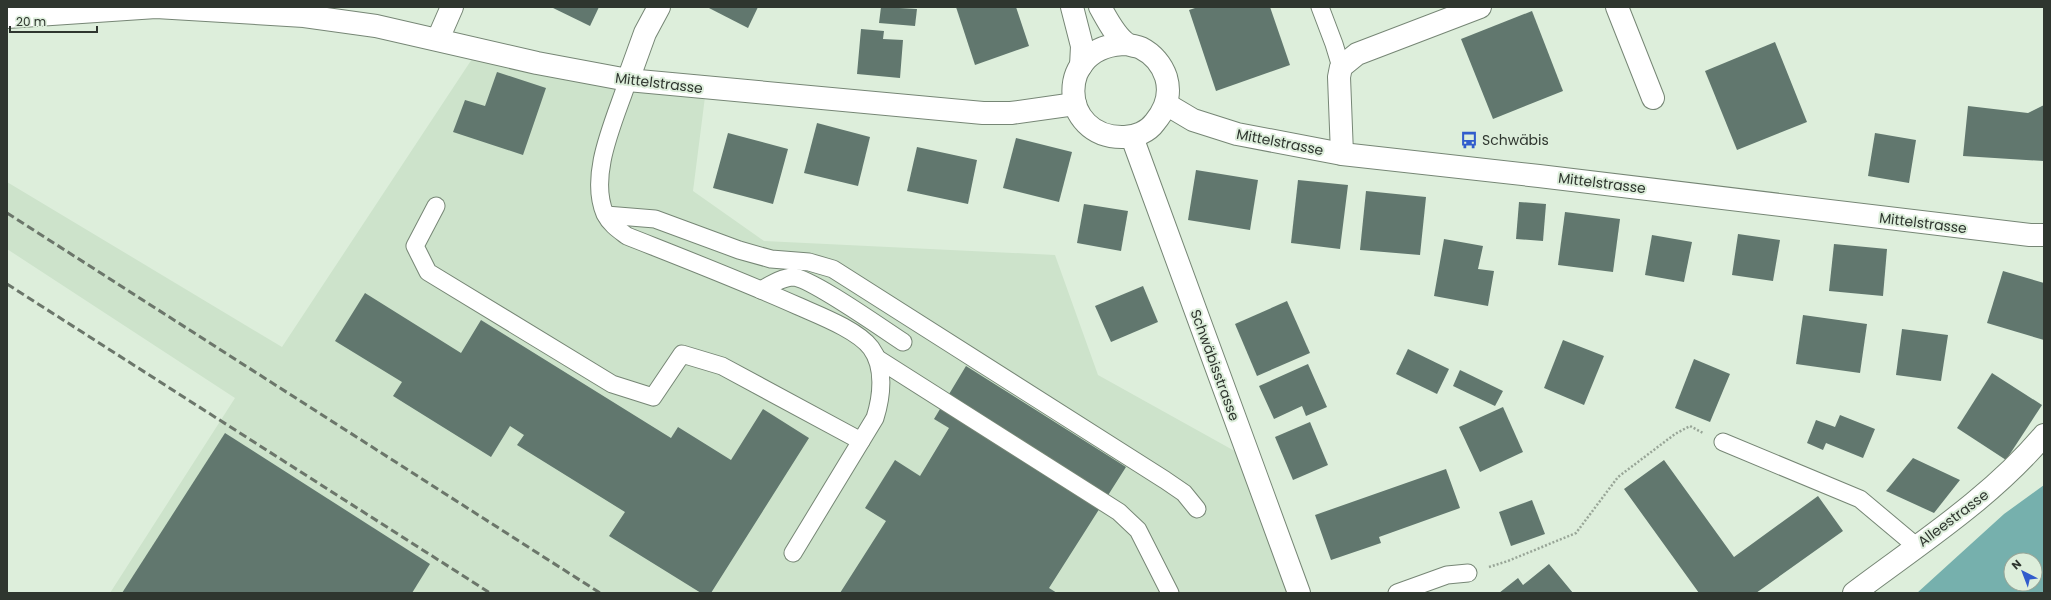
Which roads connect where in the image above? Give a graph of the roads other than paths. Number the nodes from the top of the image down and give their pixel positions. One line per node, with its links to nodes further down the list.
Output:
1 (452, 7): 11 (street)
2 (659, 7): 15 (street)
3 (1072, 7): 13 (street)
4 (1100, 7): 12 (street)
5 (1320, 7): 14 (lane)
6 (1480, 7): 14 (street)
7 (1617, 7): 16 (street)
8 (93, 9): 9 (street, Mittelstrasse); 10 (street, Mittelstrasse)
9 (249, 9): 11 (street, Mittelstrasse)
10 (7, 18)
11 (438, 39): 15 (street, Mittelstrasse)
12 (1127, 44): 13 (street); 18 (street)
13 (1081, 66): 17 (street)
14 (1340, 67): 20 (street)
15 (628, 80): 17 (street, Mittelstrasse); 22 (lane)
16 (1653, 98)
17 (1075, 104): 19 (street)
18 (1166, 104): 19 (street); 20 (street, Mittelstrasse)
19 (1132, 137): 35 (street, Schwäbisstrasse)
20 (1342, 154): 23 (street, Mittelstrasse)
21 (436, 206): 28 (lane)
22 (606, 215): 24 (lane); 30 (lane)
23 (2044, 235)
24 (762, 290): 25 (lane); 26 (lane)
25 (903, 342)
26 (878, 359): 28 (lane); 34 (lane)
27 (2044, 435): 31 (street, Alleestrasse)
28 (861, 441): 32 (lane)
29 (1723, 442): 31 (lane)
30 (1198, 509)
31 (1916, 546): 37 (street, Alleestrasse)
32 (793, 553)
33 (1468, 573): 36 (lane)
34 (1170, 593)
35 (1299, 593)
36 (1397, 593)
37 (1854, 593)

